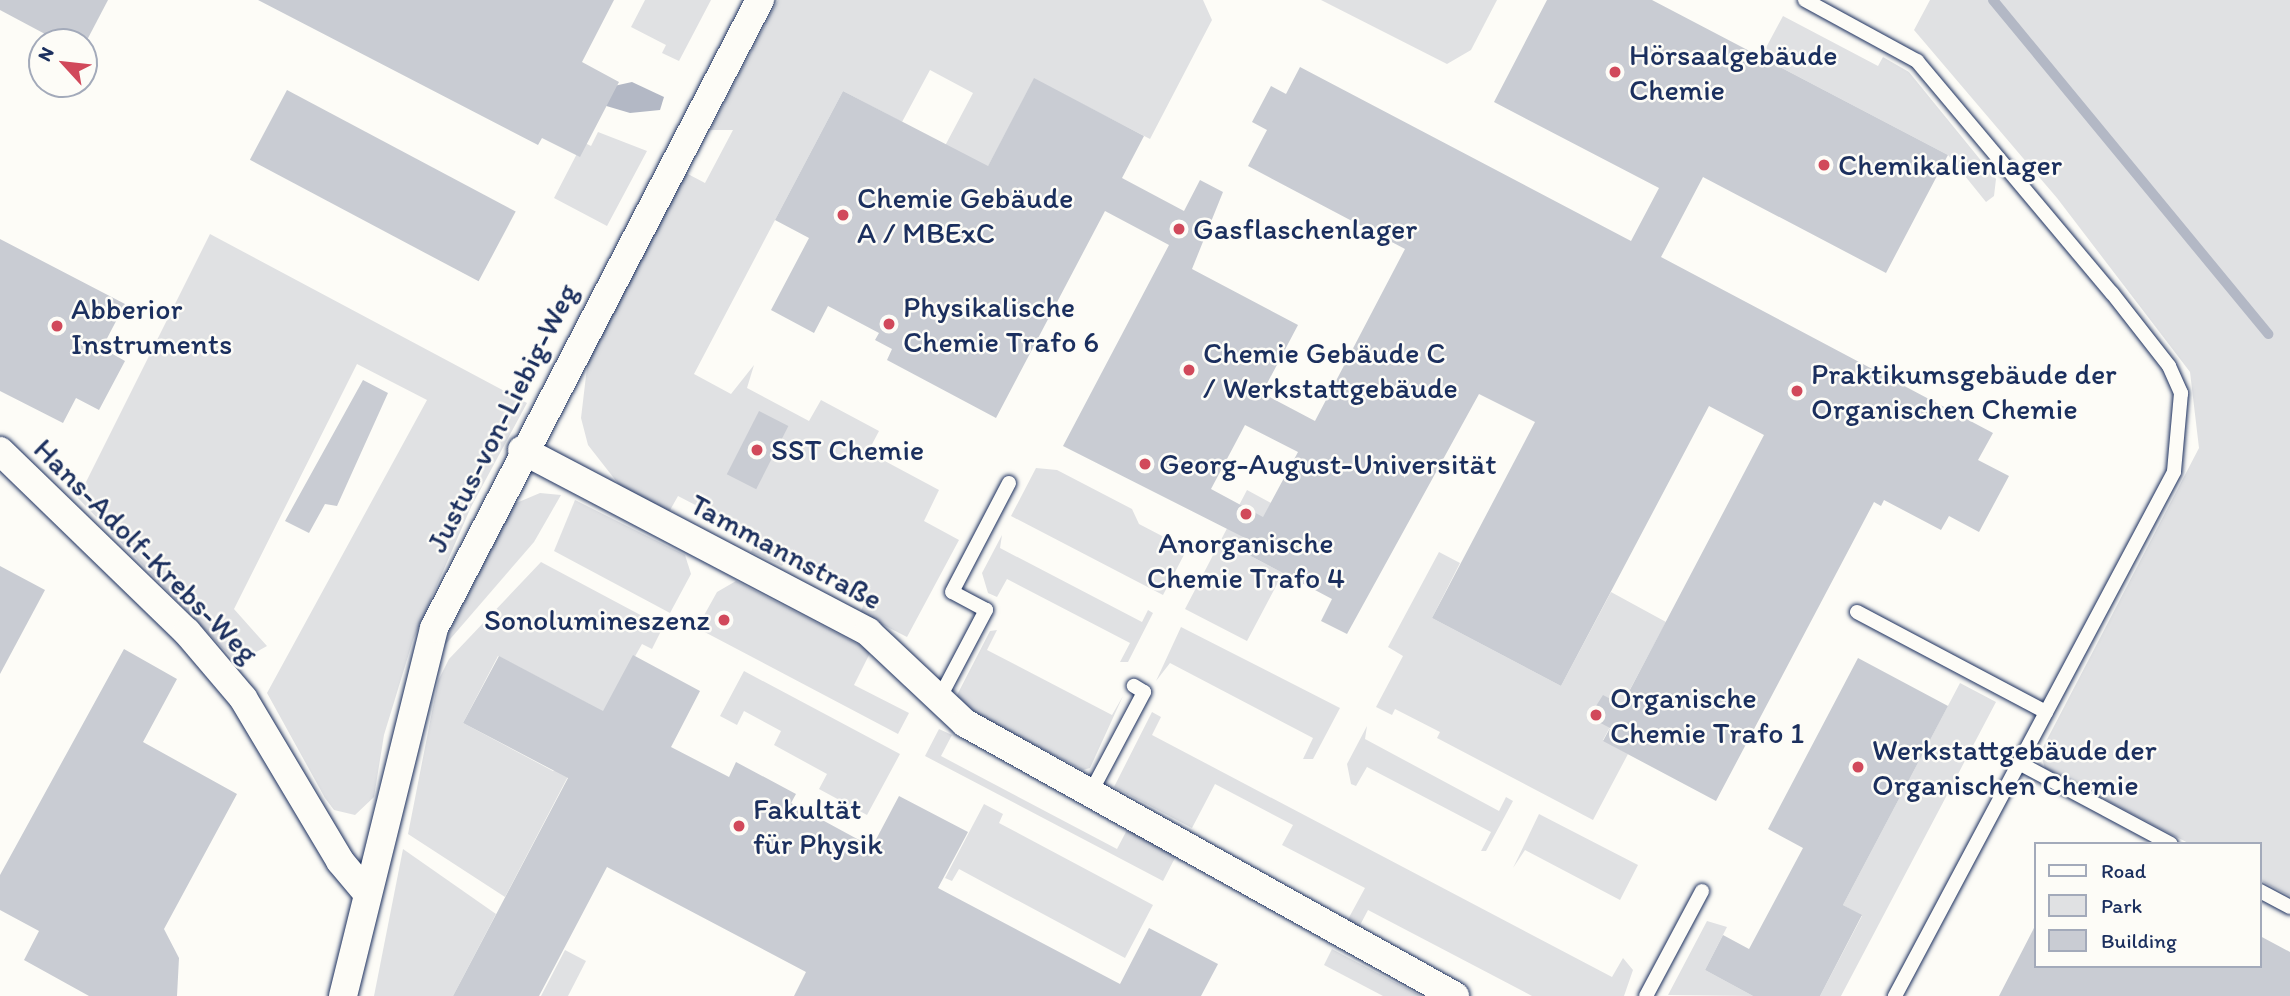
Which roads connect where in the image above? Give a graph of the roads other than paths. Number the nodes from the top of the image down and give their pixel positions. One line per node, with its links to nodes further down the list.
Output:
1 (760, 0): 3 (street, Justus-von-Liebig-Weg)
2 (1805, 0): 9 (lane)
3 (522, 450): 8 (street, Tammannstraße); 13 (street, Justus-von-Liebig-Weg)
4 (0, 452): 13 (street, Hans-Adolf-Krebs-Weg)
5 (1009, 483): 8 (lane)
6 (1857, 612): 9 (lane)
7 (1133, 686): 11 (lane)
8 (939, 699): 11 (street, Tammannstraße)
9 (2046, 712): 10 (lane)
10 (2019, 762): 12 (lane); 20 (lane)
11 (1092, 790): 18 (street, Tammannstraße)
12 (2167, 842)
13 (365, 891): 17 (street)
14 (1702, 891): 19 (lane)
15 (2262, 892): 16 (lane)
16 (2290, 907)
17 (343, 996)
18 (1455, 996)
19 (1646, 996)
20 (1895, 996)

